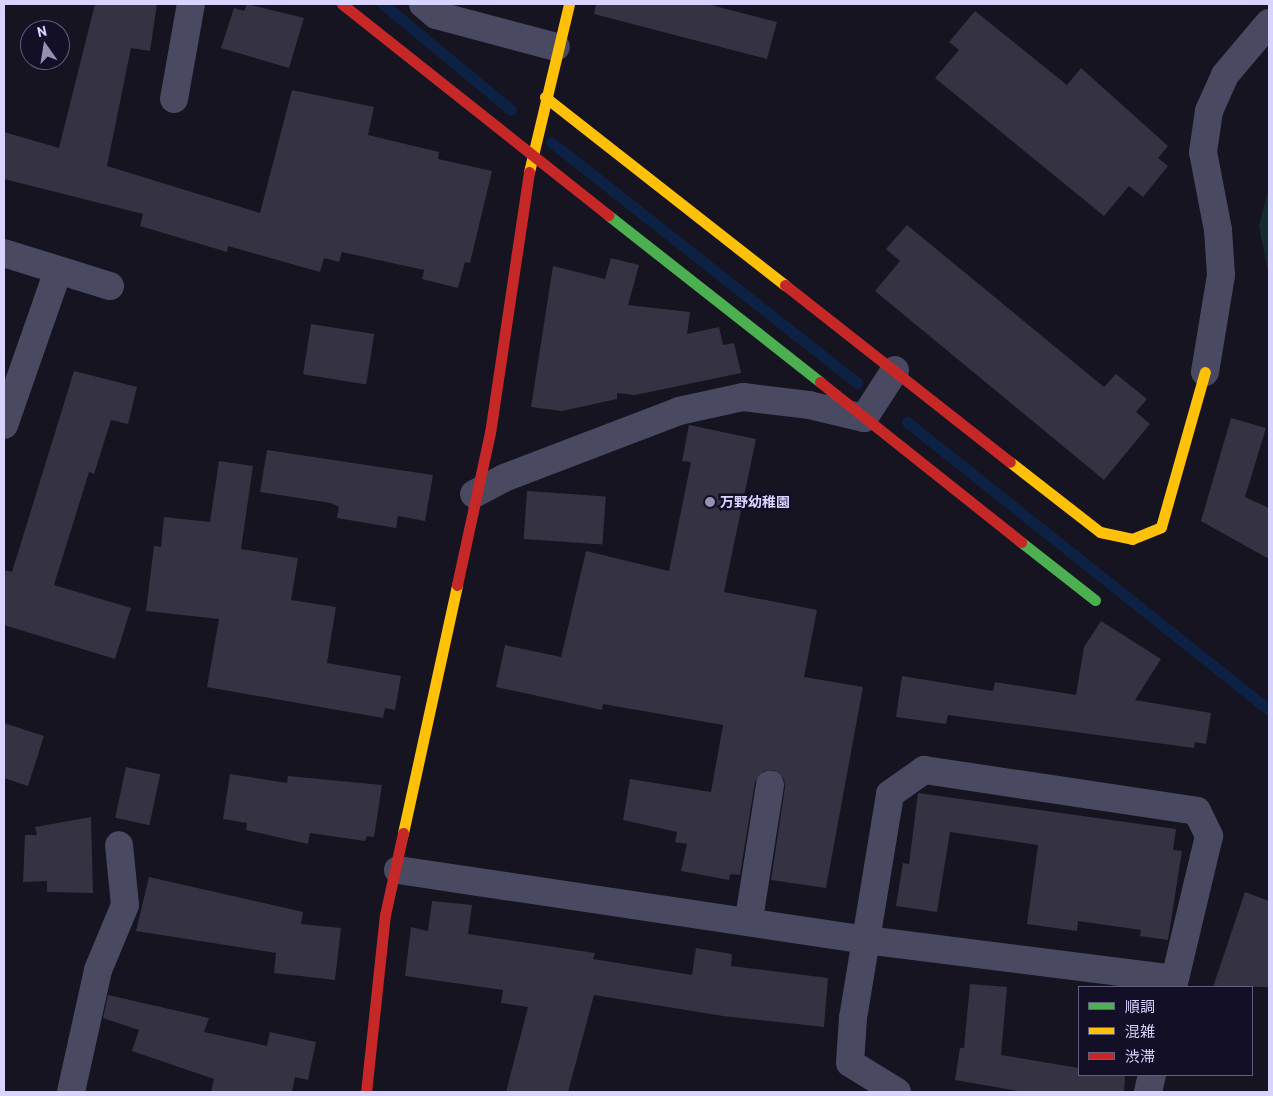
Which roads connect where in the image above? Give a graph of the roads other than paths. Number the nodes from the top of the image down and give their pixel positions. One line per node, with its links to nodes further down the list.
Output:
1 (191, 4): 8 (street)
2 (342, 4): 9 (street)
3 (423, 4): 6 (street)
4 (569, 4): 6 (street)
5 (1269, 23): 14 (street)
6 (556, 47): 7 (street)
7 (545, 96): 9 (street); 13 (street)
8 (174, 99)
9 (532, 153): 15 (street); 17 (street)
10 (4, 253): 11 (street)
11 (58, 271): 12 (street); 16 (street)
12 (110, 286)
13 (895, 370): 14 (street); 15 (street)
14 (1205, 372)
15 (864, 418): 17 (street); 18 (street)
16 (4, 425)
17 (474, 494): 21 (street)
18 (1095, 600)
19 (770, 785): 22 (street)
20 (119, 845): 26 (street)
21 (398, 870): 22 (street); 27 (street)
22 (749, 919): 23 (street)
23 (866, 940): 24 (street); 24 (street); 28 (street)
24 (1174, 983)
25 (1152, 1076): 29 (street)
26 (71, 1092)
27 (366, 1092)
28 (897, 1092)
29 (1148, 1092)

